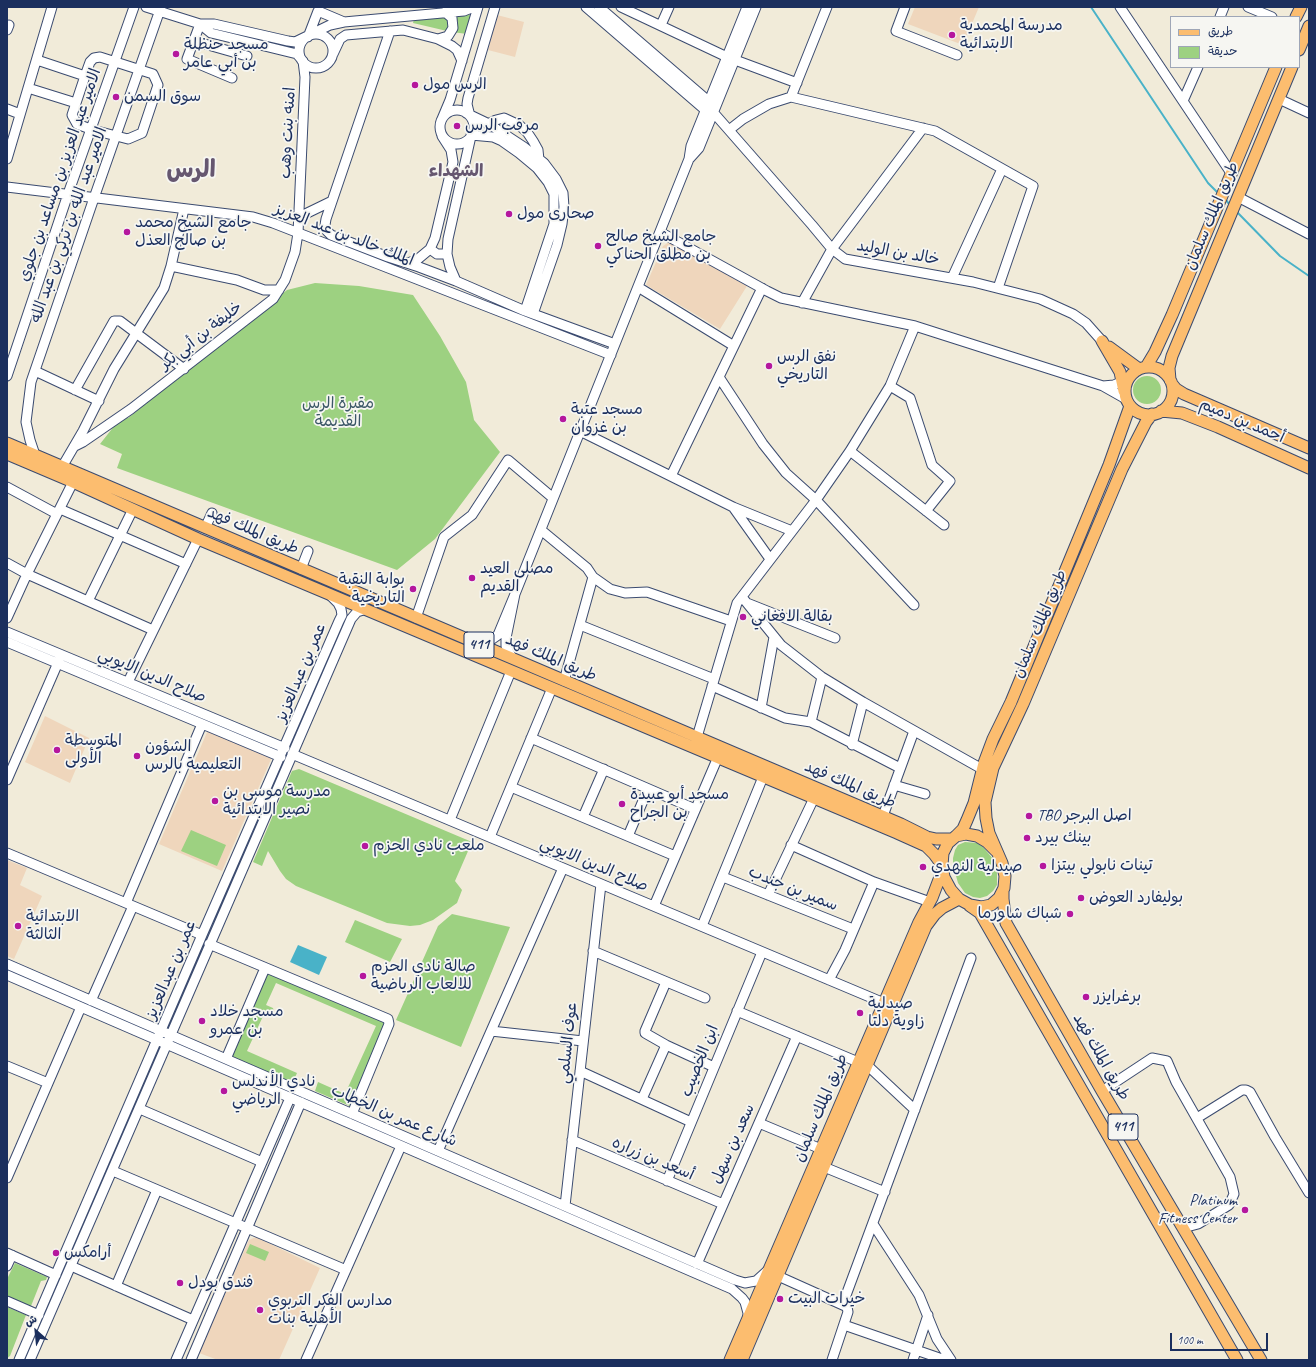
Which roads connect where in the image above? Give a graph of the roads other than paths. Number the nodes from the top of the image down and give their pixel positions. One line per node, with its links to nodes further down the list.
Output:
1 (52, 7): 35 (street)
2 (134, 7): 37 (street, الامير عبد العزيز بن مساعد بن جلوي)
3 (146, 7): 18 (street)
4 (474, 7): 19 (street)
5 (478, 7): 38 (street)
6 (494, 7): 55 (street)
7 (586, 7): 51 (street, خالد بن الوليد)
8 (599, 7): 51 (street, خالد بن الوليد)
9 (621, 7): 24 (street)
10 (669, 7): 24 (street)
11 (747, 7): 34 (street)
12 (756, 7): 34 (street)
13 (827, 7): 45 (street)
14 (905, 7): 32 (street)
15 (1120, 7): 49 (street)
16 (1248, 7): 20 (street)
17 (1301, 7): 21 (main road)
18 (161, 9): 23 (street); 42 (street, الامير عبد الله بن تركي بن عبد الله)
19 (444, 12): 22 (street); 28 (street)
20 (1270, 16)
21 (1296, 16)
22 (344, 22): 27 (street); 27 (street)
23 (200, 24): 27 (street); 29 (street); 36 (street)
24 (661, 26): 34 (street)
25 (1309, 26): 30 (main road)
26 (390, 31): 28 (street); 31 (street); 72 (street, الملك خالد بن عبد العزيز)
27 (308, 37): 31 (street); 36 (street)
28 (438, 39): 38 (street)
29 (194, 41): 33 (street); 44 (street)
30 (1300, 48)
31 (333, 54): 36 (street)
32 (957, 55)
33 (246, 56)
34 (731, 58): 45 (street); 51 (street)
35 (36, 60): 43 (street); 46 (street)
36 (302, 60): 74 (street, امنه بنت وهب)
37 (115, 61): 42 (street); 43 (street); 58 (street, الامير عبد العزيز بن مساعد بن جلوي)
38 (462, 61): 56 (street)
39 (1198, 68): 49 (street)
40 (1276, 68): 67 (main road, طريق الملك سلمان)
41 (1292, 68): 48 (main road, طريق الملك سلمان)
42 (139, 70): 61 (street, الامير عبد الله بن تركي بن عبد الله); 61 (street)
43 (85, 76): 50 (street)
44 (232, 78)
45 (797, 83): 47 (street)
46 (28, 88): 50 (street); 54 (street)
47 (791, 97): 59 (street); 60 (street)
48 (1279, 99): 53 (street); 71 (main road, طريق الملك سلمان)
49 (1183, 101): 67 (street)
50 (76, 103): 58 (street)
51 (709, 108): 60 (street, خالد بن الوليد); 75 (street)
52 (7, 109): 54 (street)
53 (1309, 113)
54 (20, 114): 64 (street)
55 (468, 114): 56 (street); 57 (street); 62 (street)
56 (442, 119): 63 (street)
57 (488, 124): 65 (street); 65 (street)
58 (91, 128): 61 (street); 69 (street, الامير عبد العزيز بن مساعد بن جلوي)
59 (924, 128): 66 (street); 79 (street)
60 (729, 130): 79 (street, خالد بن الوليد)
61 (116, 135): 70 (street, الامير عبد الله بن تركي بن عبد الله)
62 (471, 135): 63 (street); 80 (street); 90 (street)
63 (442, 136): 78 (street)
64 (7, 159)
65 (539, 160): 90 (street)
66 (1002, 169): 83 (street); 87 (street)
67 (1232, 173): 98 (main road, طريق الملك سلمان)
68 (7, 187): 69 (street, الملك خالد بن عبد العزيز)
69 (68, 194): 70 (street, الملك خالد بن عبد العزيز); 97 (street, الامير عبد العزيز بن مساعد بن جلوي)
70 (94, 198): 73 (street, الملك خالد بن عبد العزيز); 100 (street, الامير عبد الله بن تركي بن عبد الله)
71 (1238, 198): 77 (street); 103 (main road, طريق الملك سلمان)
72 (332, 201): 74 (street); 81 (street, الملك خالد بن عبد العزيز)
73 (184, 209): 76 (street, الملك خالد بن عبد العزيز); 82 (street, خليفة بن أبي بكر)
74 (299, 217): 76 (street, خليفة بن أبي بكر)
75 (660, 232): 85 (street); 86 (street)
76 (298, 233): 88 (street, خليفة بن أبي بكر); 96 (street, الملك خالد بن عبد العزيز)
77 (1309, 234)
78 (430, 249): 80 (street); 81 (street)
79 (832, 249): 83 (street, خالد بن الوليد); 89 (street)
80 (447, 254): 84 (street)
81 (408, 263): 84 (street, الملك خالد بن عبد العزيز)
82 (171, 266): 88 (street); 92 (street, خليفة بن أبي بكر)
83 (952, 278): 87 (street, خالد بن الوليد)
84 (456, 281): 90 (street, الملك خالد بن عبد العزيز)
85 (638, 287): 94 (street); 95 (street)
86 (762, 288): 89 (street); 95 (street)
87 (998, 288): 93 (street, خالد بن الوليد)
88 (278, 290): 99 (street, خليفة بن أبي بكر)
89 (802, 303): 91 (street)
90 (529, 313): 94 (street, الملك خالد بن عبد العزيز)
91 (915, 326): 104 (street); 105 (street)
92 (137, 334): 99 (street); 106 (street); 108 (street, خليفة بن أبي بكر)
93 (1102, 341): 98 (main road); 107 (main road)
94 (615, 344): 96 (street)
95 (734, 346): 102 (street)
96 (611, 355): 110 (street)
97 (9, 365): 101 (street, الامير عبد العزيز بن مساعد بن جلوي)
98 (1142, 368): 103 (main road); 107 (main road)
99 (184, 369): 112 (street, خليفة بن أبي بكر)
100 (35, 372): 106 (street); 116 (street, الامير عبد الله بن تركي بن عبد الله)
101 (7, 376)
102 (719, 377): 119 (street); 123 (street)
103 (1171, 382): 109 (main road); 113 (main road, أحمد بن دميم)
104 (890, 386): 114 (street); 126 (street)
105 (1103, 386): 107 (street); 107 (street)
106 (75, 390): 108 (street)
107 (1126, 392): 109 (main road); 181 (main road, طريق الملك سلمان)
108 (99, 401): 112 (street, خليفة بن أبي بكر)
109 (1157, 413): 118 (main road, أحمد بن دميم); 197 (main road, طريق الملك سلمان)
110 (580, 431): 119 (street); 122 (street)
111 (7, 443): 116 (main road, طريق الملك فهد / 411)
112 (75, 446): 117 (street, خليفة بن أبي بكر)
113 (1309, 448)
114 (850, 451): 123 (street); 126 (street)
115 (7, 454): 120 (main road, طريق الملك فهد / 411)
116 (35, 455): 117 (main road, طريق الملك فهد / 411)
117 (62, 467): 124 (main road, طريق الملك فهد / 411)
118 (1309, 468)
119 (671, 476): 125 (street)
120 (74, 482): 124 (main road, طريق الملك فهد / 411); 127 (street)
121 (7, 487): 127 (street)
122 (553, 498): 131 (street); 149 (street)
123 (816, 500): 132 (street); 146 (street)
124 (134, 505): 130 (main road, طريق الملك فهد / 411); 133 (street); 134 (main road, طريق الملك فهد / 411)
125 (733, 507): 132 (street); 136 (street)
126 (926, 511): 129 (street)
127 (58, 512): 133 (street); 140 (street)
128 (212, 513): 130 (street)
129 (944, 525)
130 (205, 528): 139 (main road, طريق الملك فهد / 411)
131 (541, 530): 141 (street); 143 (street)
132 (792, 531): 136 (street)
133 (120, 536): 138 (street); 145 (street)
134 (198, 539): 138 (street); 142 (main road, طريق الملك فهد / 411)
135 (308, 551): 139 (street)
136 (770, 559): 144 (street)
137 (7, 563): 140 (street)
138 (186, 564): 152 (street)
139 (301, 569): 149 (main road, طريق الملك فهد / 411)
140 (27, 574): 145 (street); 148 (street)
141 (593, 577): 150 (street); 151 (street)
142 (329, 594): 147 (main road, طريق الملك فهد / 411); 176 (street, عمر بن عبدالعزيز)
143 (515, 594): 155 (street); 158 (street)
144 (744, 600): 150 (street); 154 (street); 156 (street)
145 (88, 601): 152 (street)
146 (914, 605)
147 (366, 609): 161 (main road, طريق الملك فهد / 411); 176 (street, عمر بن عبدالعزيز)
148 (7, 618)
149 (416, 618): 158 (main road, طريق الملك فهد / 411)
150 (731, 622): 166 (street)
151 (580, 625): 164 (street); 166 (street)
152 (153, 630): 165 (street)
153 (7, 632): 160 (street, صلاح الدين الايوبي)
154 (774, 637): 163 (street); 169 (street)
155 (506, 638): 158 (street); 159 (street)
156 (835, 638)
157 (7, 642): 160 (street, صلاح الدين الايوبي)
158 (495, 648): 159 (main road, طريق الملك فهد / 411); 161 (street)
159 (512, 658): 164 (main road, طريق الملك فهد / 411)
160 (60, 659): 165 (street, صلاح الدين الايوبي); 171 (street, صلاح الدين الايوبي); 183 (street)
161 (493, 663): 162 (main road, طريق الملك فهد / 411)
162 (512, 671): 167 (main road, طريق الملك فهد / 411); 192 (street)
163 (822, 677): 168 (street); 170 (street)
164 (564, 681): 173 (main road, طريق الملك فهد / 411)
165 (128, 682): 176 (street, صلاح الدين الايوبي)
166 (713, 683): 169 (street); 173 (street)
167 (552, 688): 174 (street); 178 (main road, طريق الملك فهد / 411)
168 (863, 702): 172 (street); 175 (street)
169 (761, 708): 170 (street)
170 (811, 722): 175 (street)
171 (202, 724): 177 (street, صلاح الدين الايوبي); 209 (street)
172 (914, 731): 179 (street); 181 (street)
173 (697, 737): 190 (main road, طريق الملك فهد / 411)
174 (531, 738): 180 (street); 185 (street)
175 (852, 744): 179 (street)
176 (288, 751): 177 (street, عمر بن عبدالعزيز); 192 (street, صلاح الدين الايوبي); 215 (street, عمر بن عبدالعزيز)
177 (281, 757): 214 (street, عمر بن عبدالعزيز)
178 (718, 757): 182 (main road, طريق الملك فهد / 411); 189 (street)
179 (900, 768): 184 (street)
180 (604, 769): 186 (street); 191 (street)
181 (982, 769): 195 (main road, طريق الملك سلمان)
182 (764, 777): 188 (main road, طريق الملك فهد / 411); 202 (street)
183 (7, 780)
184 (894, 785): 187 (street); 190 (street)
185 (511, 787): 191 (street); 194 (street)
186 (648, 789): 189 (street); 193 (street)
187 (925, 794)
188 (814, 798): 196 (street); 200 (main road, طريق الملك فهد / 411)
189 (695, 809): 199 (street)
190 (883, 816): 195 (main road, طريق الملك فهد / 411)
191 (583, 817): 193 (street)
192 (450, 820): 194 (street, صلاح الدين الايوبي)
193 (628, 836): 199 (street)
194 (490, 837): 201 (street, صلاح الدين الايوبي)
195 (954, 837): 197 (main road); 200 (main road)
196 (791, 845): 203 (street); 206 (street)
197 (996, 851): 205 (main road)
198 (7, 853): 209 (street)
199 (675, 856): 211 (street)
200 (942, 867): 207 (main road); 208 (main road, طريق الملك سلمان)
201 (563, 868): 204 (street, صلاح الدين الايوبي); 230 (street)
202 (722, 877): 206 (street, سمير بن جندب); 212 (street)
203 (874, 882): 208 (street); 213 (street)
204 (601, 884): 211 (street, صلاح الدين الايوبي); 216 (street, عوف السلمي)
205 (1004, 888): 210 (main road); 243 (main road, طريق الملك فهد / 411)
206 (768, 895): 213 (street, سمير بن جندب)
207 (959, 899): 210 (main road); 238 (main road, طريق الملك سلمان)
208 (930, 902): 226 (main road, طريق الملك سلمان)
209 (129, 905): 214 (street); 225 (street)
210 (970, 905): 299 (main road, طريق الملك فهد / 411)
211 (654, 906): 212 (street, صلاح الدين الايوبي)
212 (702, 926): 217 (street, صلاح الدين الايوبي)
213 (853, 930): 222 (street)
214 (202, 935): 229 (street, عمر بن عبدالعزيز)
215 (209, 944): 220 (street); 231 (street, عمر بن عبدالعزيز)
216 (593, 951): 223 (street); 234 (street, عوف السلمي)
217 (762, 952): 222 (street, صلاح الدين الايوبي); 228 (street, ابن الخصيب)
218 (971, 958): 248 (street)
219 (7, 964): 225 (street, شارع عمر بن الخطاب)
220 (265, 968): 237 (street); 249 (street)
221 (7, 975): 227 (street, شارع عمر بن الخطاب)
222 (829, 980): 226 (street, صلاح الدين الايوبي)
223 (666, 982): 224 (street); 236 (street)
224 (705, 998)
225 (91, 1001): 229 (street, شارع عمر بن الخطاب)
226 (884, 1003): 238 (main road, طريق الملك سلمان)
227 (80, 1007): 233 (street, شارع عمر بن الخطاب); 242 (street)
228 (737, 1011): 232 (street); 240 (street, ابن الخصيب)
229 (162, 1031): 231 (street, شارع عمر بن الخطاب); 233 (street, عمر بن عبدالعزيز)
230 (491, 1031): 234 (street); 256 (street)
231 (171, 1036): 235 (street, عمر بن عبدالعزيز); 237 (street, شارع عمر بن الخطاب)
232 (797, 1036): 238 (street); 252 (street, سعد بن سهل)
233 (158, 1040): 235 (street, شارع عمر بن الخطاب); 278 (street, عمر بن عبدالعزيز)
234 (583, 1041): 241 (street, عوف السلمي)
235 (168, 1045): 244 (street, شارع عمر بن الخطاب); 247 (street, عمر بن عبدالعزيز)
236 (666, 1045): 240 (street); 245 (street)
237 (226, 1059): 249 (street, شارع عمر بن الخطاب)
238 (863, 1063): 248 (street); 255 (main road, طريق الملك سلمان); 259 (main road, طريق الملك سلمان)
239 (7, 1066): 242 (street)
240 (714, 1067): 251 (street, ابن الخصيب)
241 (580, 1071): 245 (street); 253 (street, عوف السلمي)
242 (48, 1084): 257 (street)
243 (1102, 1091): 250 (street); 271 (main road, طريق الملك فهد / 411)
244 (290, 1098): 246 (street, شارع عمر بن الخطاب); 258 (street)
245 (642, 1099): 251 (street)
246 (301, 1102): 254 (street, شارع عمر بن الخطاب); 270 (street)
247 (140, 1109): 258 (street); 260 (street, عمر بن عبدالعزيز)
248 (915, 1110): 264 (street)
249 (352, 1114): 256 (street, شارع عمر بن الخطاب)
250 (1197, 1118): 265 (street); 271 (street)
251 (691, 1122): 262 (street, ابن الخصيب)
252 (759, 1123): 255 (street); 266 (street, سعد بن سهل)
253 (572, 1140): 262 (street, أسعد بن زراره); 267 (street, عوف السلمي)
254 (401, 1146): 276 (street); 285 (street, شارع عمر بن الخطاب)
255 (821, 1149): 277 (main road, طريق الملك سلمان)
256 (438, 1151): 267 (street, شارع عمر بن الخطاب)
257 (11, 1158): 261 (street)
258 (262, 1162): 268 (street)
259 (824, 1167): 264 (street); 277 (main road, طريق الملك سلمان)
260 (113, 1171): 263 (street); 275 (street, عمر بن عبدالعزيز)
261 (7, 1178)
262 (667, 1181): 266 (street, أسعد بن زراره)
263 (158, 1190): 268 (street); 279 (street)
264 (885, 1192): 269 (street)
265 (1309, 1193)
266 (723, 1204): 273 (street, سعد بن سهل)
267 (565, 1206): 273 (street, شارع عمر بن الخطاب)
268 (236, 1223): 270 (street); 284 (street)
269 (873, 1224): 281 (street); 283 (street)
270 (248, 1228): 276 (street); 289 (street)
271 (1183, 1228): 300 (main road, طريق الملك فهد / 411)
272 (9, 1254): 274 (street); 278 (street)
273 (697, 1264): 277 (street, شارع عمر بن الخطاب)
274 (7, 1266)
275 (71, 1266): 279 (street); 290 (street, عمر بن عبدالعزيز)
276 (346, 1270): 292 (street)
277 (773, 1273): 281 (street); 285 (main road, طريق الملك سلمان); 294 (main road, طريق الملك سلمان)
278 (56, 1275): 282 (street, عمر بن عبدالعزيز)
279 (116, 1286): 284 (street)
280 (7, 1301): 282 (street)
281 (847, 1306): 286 (street)
282 (39, 1315): 288 (street, عمر بن عبدالعزيز)
283 (928, 1315): 287 (street); 298 (street)
284 (193, 1320): 291 (street)
285 (748, 1320): 293 (main road, طريق الملك سلمان)
286 (844, 1325): 287 (street); 295 (street)
287 (916, 1350): 296 (street); 297 (street)
288 (18, 1359)
289 (194, 1359)
290 (30, 1360)
291 (176, 1360)
292 (306, 1360)
293 (730, 1360)
294 (742, 1360)
295 (832, 1360)
296 (913, 1360)
297 (945, 1360)
298 (951, 1360)
299 (1237, 1360)
300 (1261, 1360)

